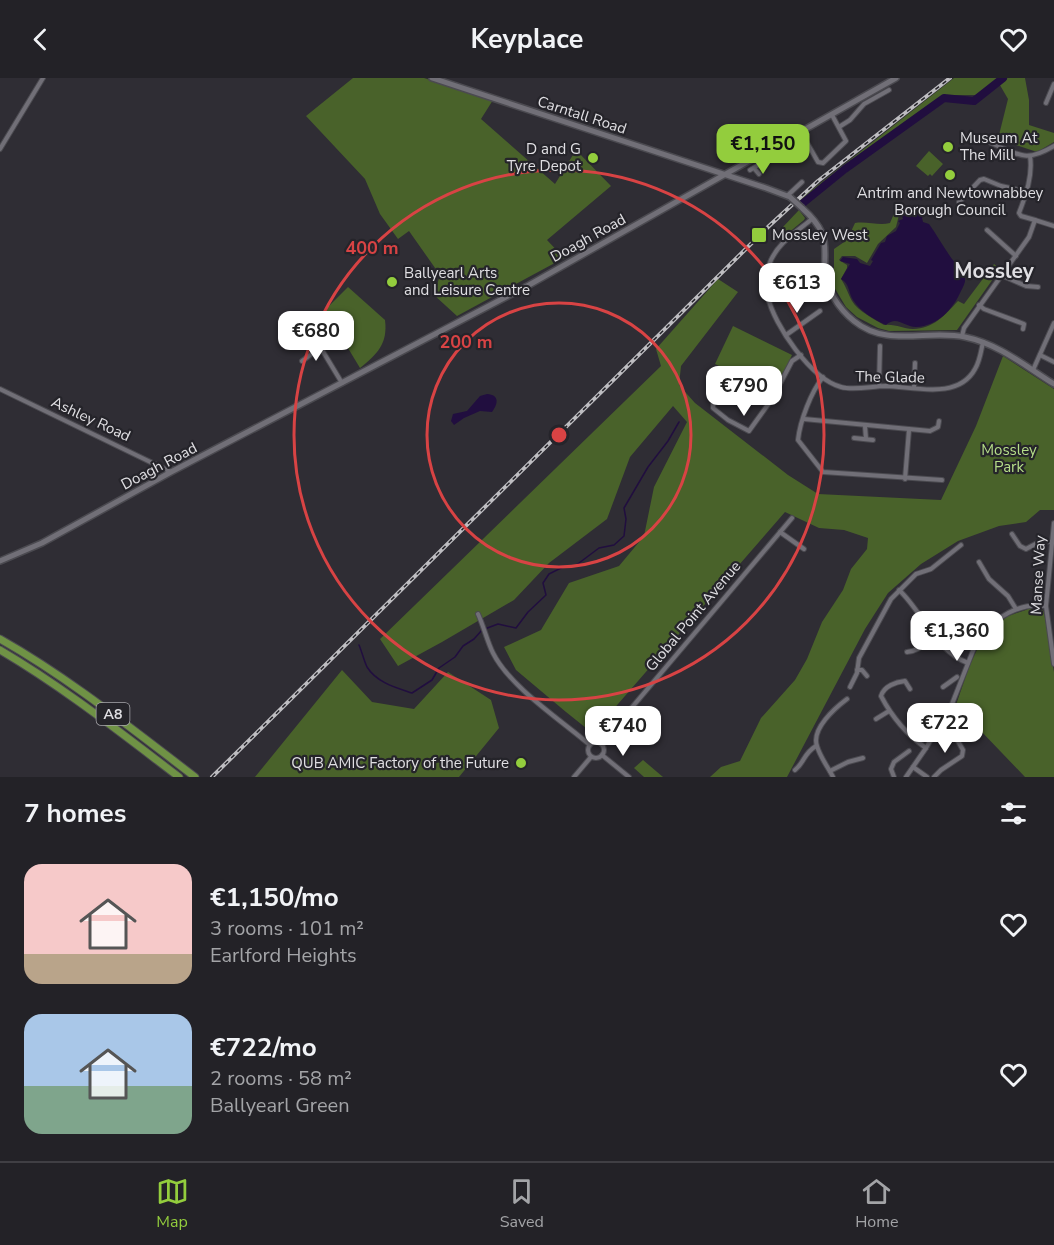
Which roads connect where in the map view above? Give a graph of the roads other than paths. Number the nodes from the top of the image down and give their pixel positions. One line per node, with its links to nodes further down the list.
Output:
1 (43, 78): 13 (street)
2 (432, 78): 16 (main road, Carntall Road)
3 (896, 78): 9 (main road, Doagh Road)
4 (1054, 84): 7 (street)
5 (889, 90): 6 (street)
6 (882, 94): 8 (street); 10 (street)
7 (1054, 100)
8 (885, 101)
9 (832, 115): 10 (street); 16 (main road, Doagh Road)
10 (839, 127): 15 (street)
11 (991, 143): 14 (street)
12 (1054, 146): 14 (street)
13 (0, 149)
14 (1030, 156): 18 (street)
15 (759, 174)
16 (724, 175): 19 (main road, Carntall Road); 45 (main road, Doagh Road)
17 (802, 182): 19 (street)
18 (1027, 192): 20 (street); 22 (street)
19 (788, 196): 21 (main road, bridge)
20 (959, 202)
21 (812, 218): 33 (street, The Glade); 34 (main road)
22 (1035, 220): 23 (street); 25 (street)
23 (1054, 226)
24 (987, 230): 25 (street)
25 (1016, 256): 26 (street)
26 (1001, 275): 27 (street); 28 (street)
27 (1038, 287)
28 (979, 305): 31 (street); 34 (street)
29 (820, 311): 33 (street)
30 (1054, 323): 39 (street)
31 (1023, 329)
32 (310, 330): 37 (street)
33 (786, 335): 38 (street, The Glade)
34 (962, 336): 35 (main road)
35 (983, 342): 43 (main road); 48 (street, The Glade)
36 (880, 346): 47 (street)
37 (320, 348): 40 (street); 45 (street)
38 (801, 355): 44 (street, The Glade); 50 (street)
39 (1040, 355): 41 (street); 43 (street)
40 (302, 361)
41 (1054, 362)
42 (915, 363): 48 (street)
43 (1033, 371): 46 (main road)
44 (823, 377): 47 (street, The Glade); 51 (street)
45 (342, 383): 58 (main road, Doagh Road)
46 (1054, 384)
47 (879, 386): 48 (street, The Glade)
48 (914, 388)
49 (0, 389): 58 (street, Ashley Road)
50 (772, 399): 50 (street)
51 (804, 419): 53 (street); 59 (street)
52 (939, 421): 54 (street)
53 (865, 426): 54 (street); 56 (street)
54 (909, 430): 59 (street)
55 (854, 438): 56 (street)
56 (866, 439): 57 (street)
57 (873, 440)
58 (171, 472): 68 (main road, Doagh Road)
59 (905, 479): 60 (street)
60 (942, 480)
61 (792, 518): 63 (street, Global Point Avenue)
62 (1054, 523): 65 (street, Manse Way)
63 (780, 532): 67 (street); 94 (street, Global Point Avenue)
64 (1012, 534): 65 (street)
65 (1051, 542): 71 (street, Manse Way)
66 (961, 545): 70 (street)
67 (804, 549)
68 (0, 561)
69 (980, 562): 72 (street)
70 (899, 590): 75 (street); 82 (street)
71 (1046, 606): 72 (street); 81 (street, Manse Way)
72 (1016, 609): 76 (street)
73 (478, 614): 95 (street)
74 (965, 635): 76 (street)
75 (935, 636): 79 (street); 80 (street)
76 (978, 638): 80 (street)
77 (0, 639): 106 (highway, A8)
78 (0, 650): 105 (highway, A8)
79 (907, 652)
80 (968, 663): 88 (street)
81 (1054, 664)
82 (857, 670): 83 (street); 86 (street)
83 (867, 676)
84 (957, 677): 85 (street)
85 (948, 682): 87 (street); 88 (street)
86 (850, 687)
87 (943, 687)
88 (958, 688): 97 (street)
89 (910, 689): 91 (street)
90 (847, 699): 96 (street)
91 (889, 711): 92 (street); 97 (street)
92 (876, 719)
93 (951, 729): 113 (street)
94 (601, 744): 95 (street); 99 (street)
95 (590, 745): 100 (street)
96 (816, 746): 103 (street); 104 (street)
97 (926, 748): 102 (street)
98 (909, 751): 110 (street)
99 (602, 755): 100 (street); 108 (street)
100 (591, 757): 107 (street)
101 (863, 758): 104 (street)
102 (913, 767): 111 (street); 112 (street)
103 (795, 770)
104 (830, 771): 109 (street)
105 (179, 777)
106 (195, 777)
107 (574, 777)
108 (629, 777)
109 (833, 777)
110 (894, 777)
111 (906, 777)
112 (927, 777)
113 (934, 777)

